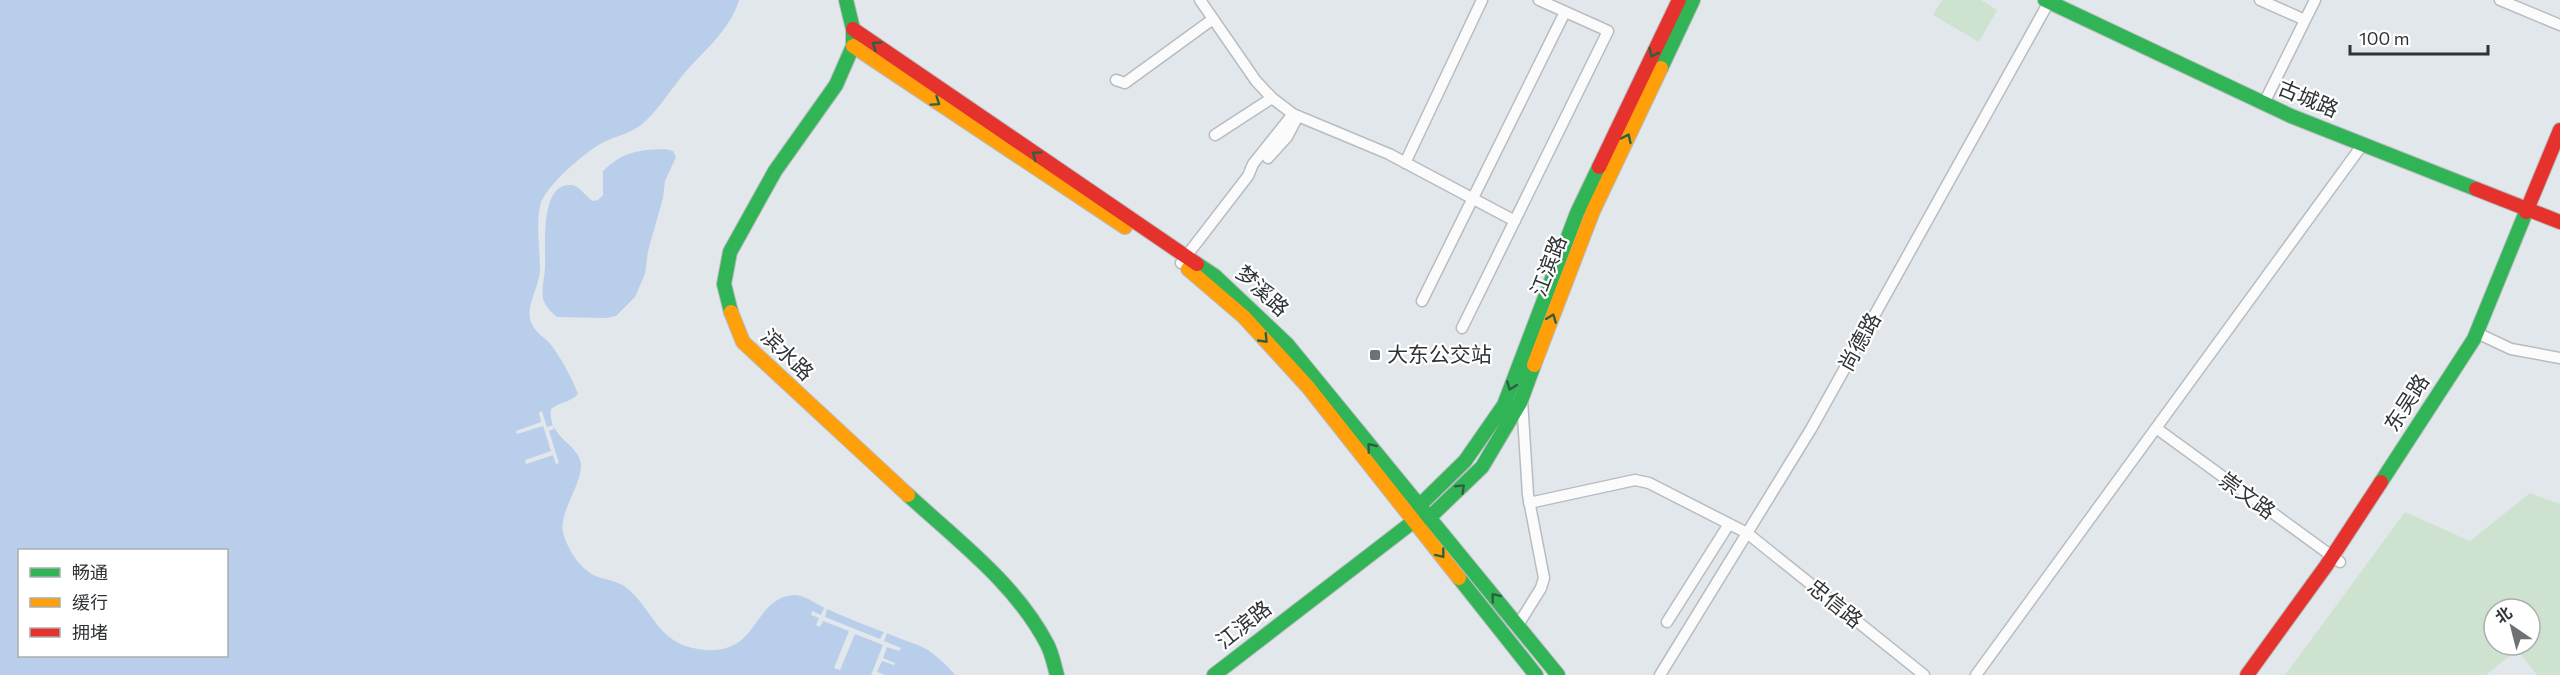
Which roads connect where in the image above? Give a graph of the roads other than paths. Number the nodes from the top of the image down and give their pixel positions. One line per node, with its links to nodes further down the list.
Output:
1 (846, 0): 15 (main road, 滨水路)
2 (1200, 0): 12 (street)
3 (1482, 0): 25 (street)
4 (1539, 0): 11 (street)
5 (1678, 0): 38 (main road, 江滨路, one-way to 38)
6 (1693, 0): 35 (main road, 江滨路, one-way to 6)
7 (2260, 0): 13 (street)
8 (2315, 0): 13 (street)
9 (2500, 0): 14 (street)
10 (2048, 1): 19 (main road, 古城路); 42 (street, 尚德路)
11 (1565, 12): 26 (street); 28 (street)
12 (1214, 19): 17 (street); 18 (street)
13 (2305, 20): 19 (street)
14 (2560, 25)
15 (853, 29): 16 (main road, 滨水路); 30 (main road, 梦溪路, one-way to 15)
16 (853, 46): 30 (main road, 梦溪路, one-way to 30); 46 (main road, 滨水路)
17 (1116, 80)
18 (1272, 98): 20 (street); 22 (street)
19 (2264, 103): 23 (main road, 古城路)
20 (1296, 115): 25 (street); 30 (street)
21 (2560, 130): 27 (main road, 东吴路)
22 (1215, 135)
23 (2363, 144): 27 (main road, 古城路); 36 (street)
24 (2560, 150): 27 (main road, 东吴路)
25 (1405, 163): 26 (street)
26 (1473, 199): 28 (street); 31 (street)
27 (2532, 210): 29 (main road, 古城路); 33 (main road, 东吴路)
28 (1515, 222): 32 (street)
29 (2560, 222)
30 (1183, 259): 38 (main road, 梦溪路, one-way to 30); 40 (main road, 梦溪路, one-way to 40)
31 (1422, 301)
32 (1462, 328)
33 (2480, 334): 34 (street); 43 (main road, 东吴路)
34 (2560, 358)
35 (1522, 396): 37 (street); 39 (main road, 江滨路, one-way to 35)
36 (2156, 428): 43 (street, 崇文路); 52 (street)
37 (1528, 502): 41 (street, 忠信路); 45 (street)
38 (1420, 505): 39 (main road, 梦溪路); 40 (main road, 江滨路)
39 (1431, 517): 40 (main road, 江滨路); 45 (main road, 梦溪路, one-way to 39)
40 (1414, 521): 47 (main road, 江滨路); 48 (main road, 梦溪路, one-way to 48)
41 (1729, 524): 42 (street, 忠信路); 44 (street)
42 (1747, 533): 50 (street, 尚德路); 51 (street, 忠信路)
43 (2336, 560): 53 (main road, 东吴路); 54 (main road, 东吴路)
44 (1667, 622)
45 (1518, 625): 49 (main road, 梦溪路)
46 (1057, 675)
47 (1214, 675)
48 (1536, 675)
49 (1558, 675)
50 (1660, 675)
51 (1924, 675)
52 (1976, 675)
53 (2247, 675)
54 (2257, 675)

